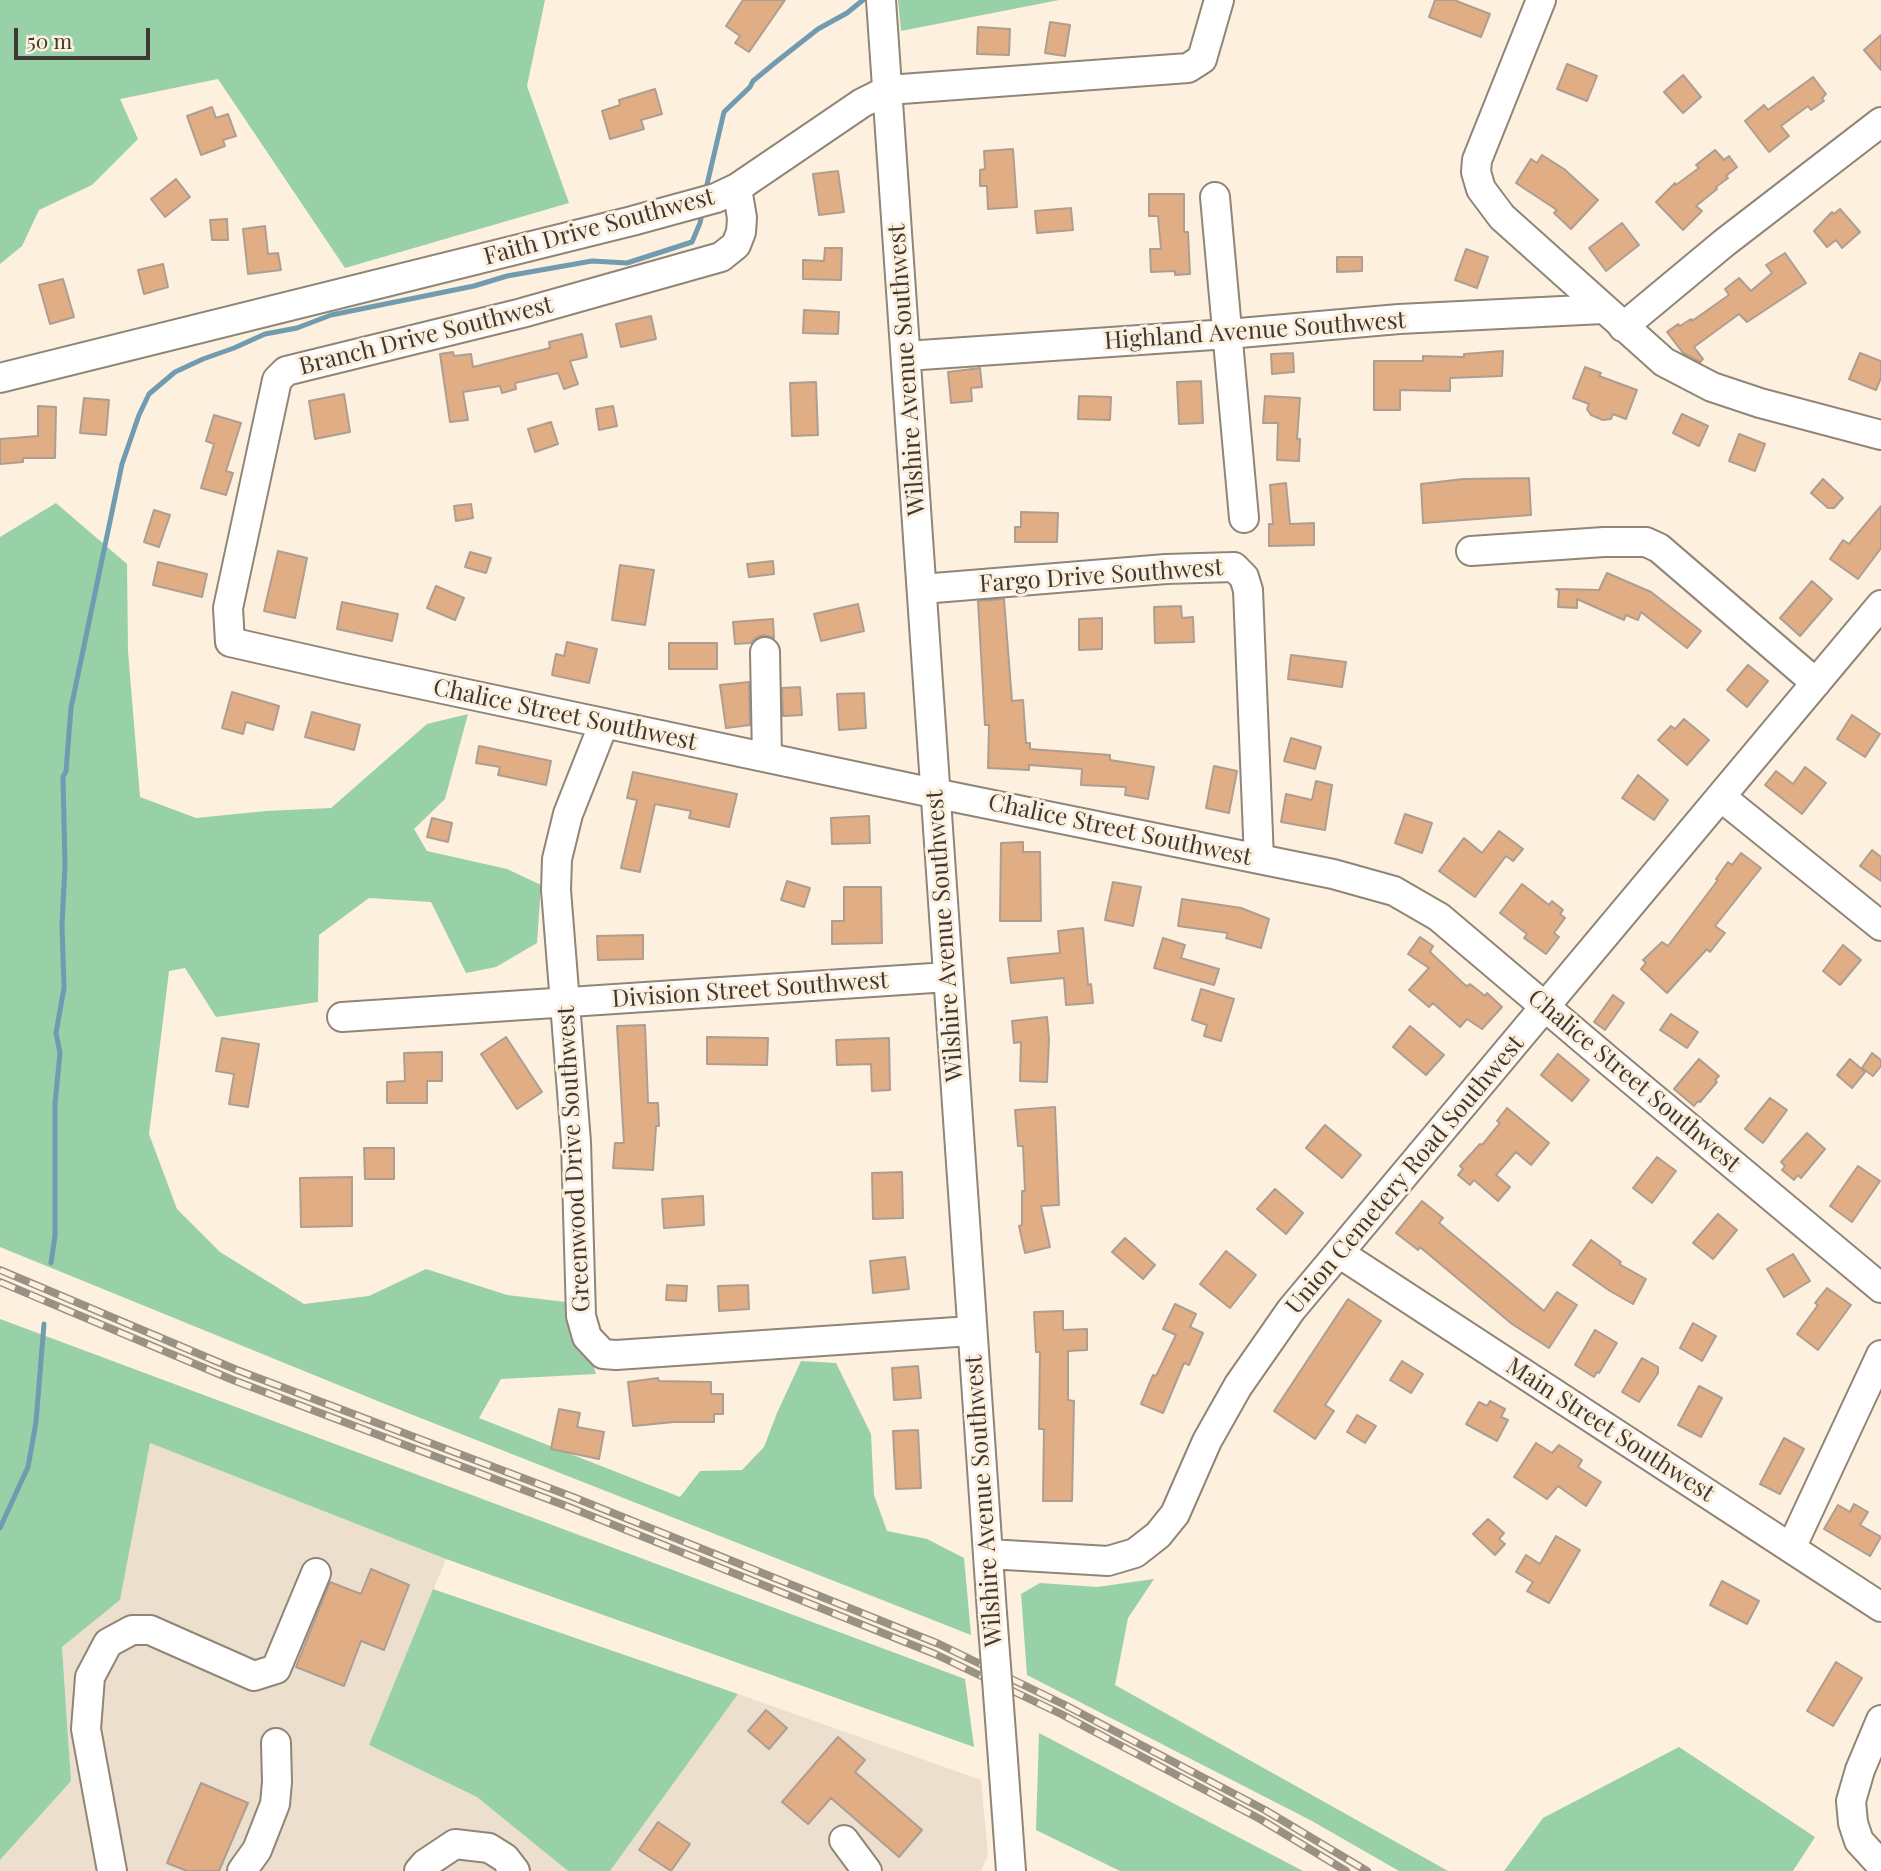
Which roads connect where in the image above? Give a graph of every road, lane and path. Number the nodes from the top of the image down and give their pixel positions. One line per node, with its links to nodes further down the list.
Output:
1 (881, 0): 4 (street, Wilshire Avenue Southwest)
2 (1219, 0): 4 (street, Faith Drive Southwest)
3 (1541, 0): 8 (street)
4 (888, 90): 6 (street, Faith Drive Southwest); 10 (street, Wilshire Avenue Southwest)
5 (1881, 122): 8 (street)
6 (715, 196): 11 (street, Faith Drive Southwest); 17 (street, Branch Drive Southwest)
7 (1215, 197): 9 (street)
8 (1613, 318): 9 (street, Highland Avenue Southwest); 12 (street)
9 (1227, 334): 10 (street, Highland Avenue Southwest); 13 (street)
10 (906, 356): 15 (street, Wilshire Avenue Southwest)
11 (0, 378)
12 (1881, 435)
13 (1244, 518)
14 (1471, 551): 19 (street)
15 (922, 589): 22 (street, Wilshire Avenue Southwest); 24 (street, Fargo Drive Southwest)
16 (1881, 605): 19 (street, Union Cemetery Road Southwest)
17 (230, 642): 20 (street, Chalice Street Southwest)
18 (765, 652): 21 (street)
19 (1816, 683): 23 (street, Union Cemetery Road Southwest)
20 (604, 723): 21 (street, Chalice Street Southwest); 27 (street, Greenwood Drive Southwest)
21 (767, 757): 22 (street, Chalice Street Southwest)
22 (935, 793): 24 (street, Chalice Street Southwest); 26 (street, Wilshire Avenue Southwest)
23 (1721, 797): 25 (street); 28 (street, Union Cemetery Road Southwest)
24 (1259, 859): 28 (street, Chalice Street Southwest)
25 (1881, 926)
26 (948, 977): 27 (street, Division Street Southwest); 32 (street, Wilshire Avenue Southwest)
27 (566, 1003): 29 (street, Division Street Southwest); 32 (street, Greenwood Drive Southwest)
28 (1546, 1007): 30 (street, Union Cemetery Road Southwest); 31 (street, Chalice Street Southwest)
29 (342, 1017)
30 (1339, 1253): 34 (street, Main Street Southwest); 35 (street, Union Cemetery Road Southwest)
31 (1881, 1287)
32 (971, 1331): 35 (street, Wilshire Avenue Southwest)
33 (1881, 1355): 34 (street)
34 (1791, 1548): 37 (street, Main Street Southwest)
35 (989, 1554): 47 (street, Wilshire Avenue Southwest, bridge)
36 (316, 1573): 42 (street)
37 (1881, 1607)
38 (1881, 1720): 41 (street)
39 (276, 1744): 43 (street)
40 (845, 1840): 46 (street)
41 (1881, 1865)
42 (113, 1871)
43 (242, 1871)
44 (419, 1871): 45 (street)
45 (515, 1871)
46 (867, 1871)
47 (1011, 1871)

